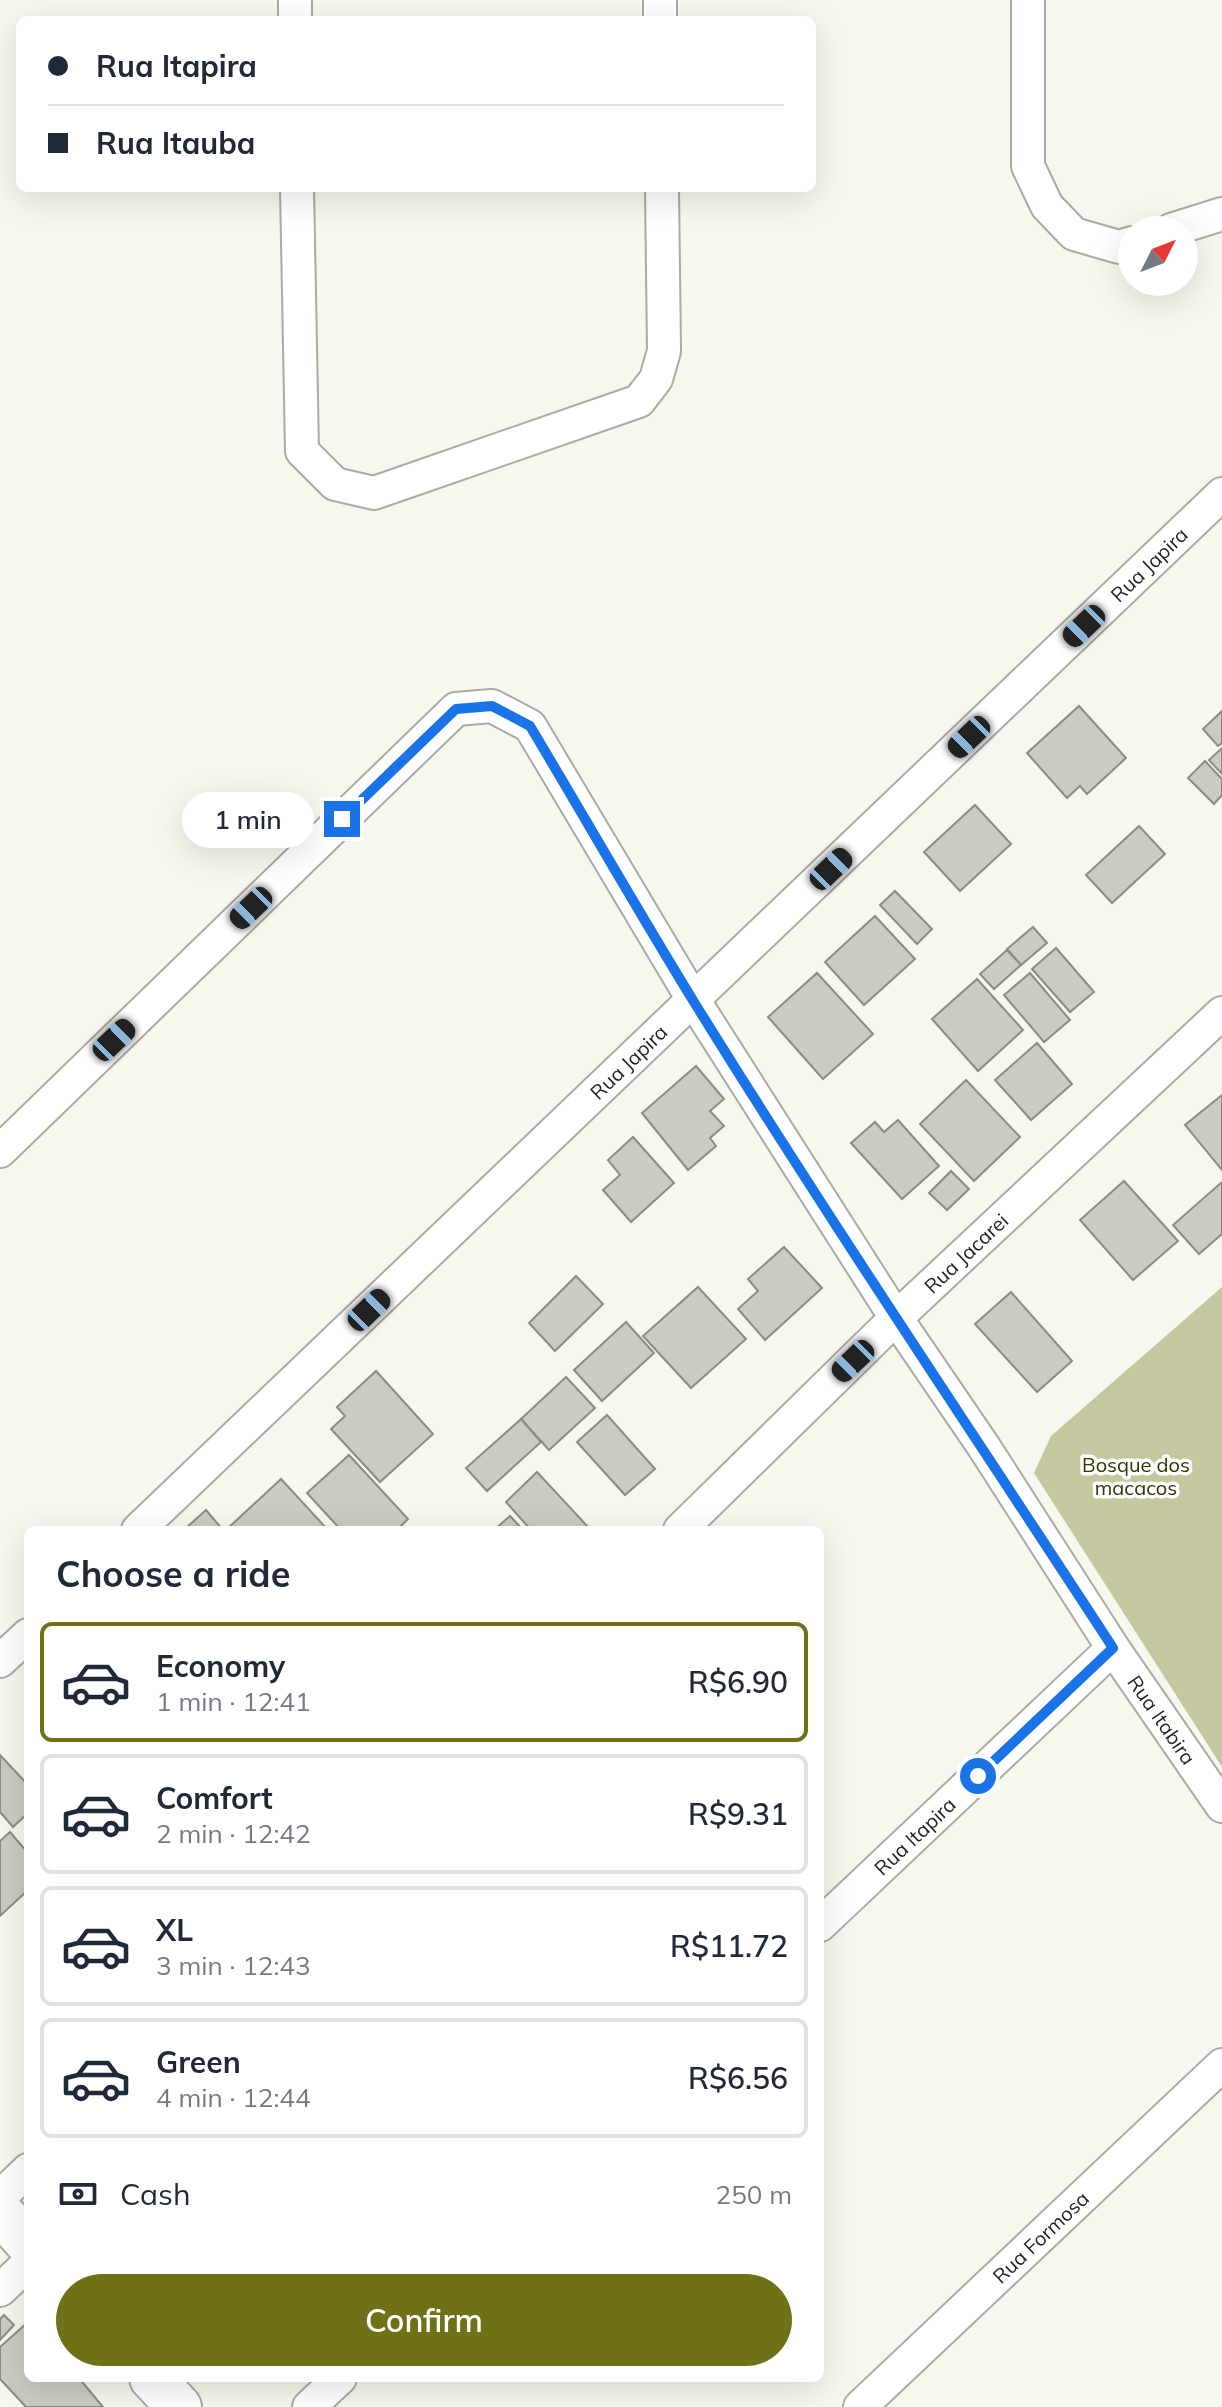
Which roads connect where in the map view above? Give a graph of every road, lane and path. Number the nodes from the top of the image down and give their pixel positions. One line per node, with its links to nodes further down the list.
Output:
1 (1028, 0): 6 (street)
2 (297, 192): 3 (street)
3 (662, 192)
4 (1222, 214): 5 (street)
5 (1198, 222)
6 (1118, 247)
7 (1222, 494): 8 (street, Rua Japira)
8 (694, 1001): 10 (street, Rua Itabira); 11 (street, Rua Itabira); 12 (street, Rua Japira)
9 (1222, 1013): 11 (street, Rua Jacarei)
10 (0, 1151)
11 (896, 1318): 13 (street, Rua Jacarei); 15 (street, Rua Itabira)
12 (142, 1526)
13 (684, 1526)
14 (24, 1639): 16 (street)
15 (1113, 1648): 17 (street, Rua Itabira); 18 (street, Rua Itapira)
16 (0, 1661)
17 (1222, 1806)
18 (824, 1921)
19 (1222, 2065): 30 (street, Rua Formosa)
20 (24, 2174): 21 (street)
21 (0, 2197)
22 (0, 2212): 23 (street)
23 (24, 2239)
24 (24, 2268): 25 (street)
25 (0, 2290)
26 (156, 2382): 28 (street)
27 (336, 2382): 29 (street)
28 (179, 2407)
29 (309, 2407)
30 (860, 2407)

